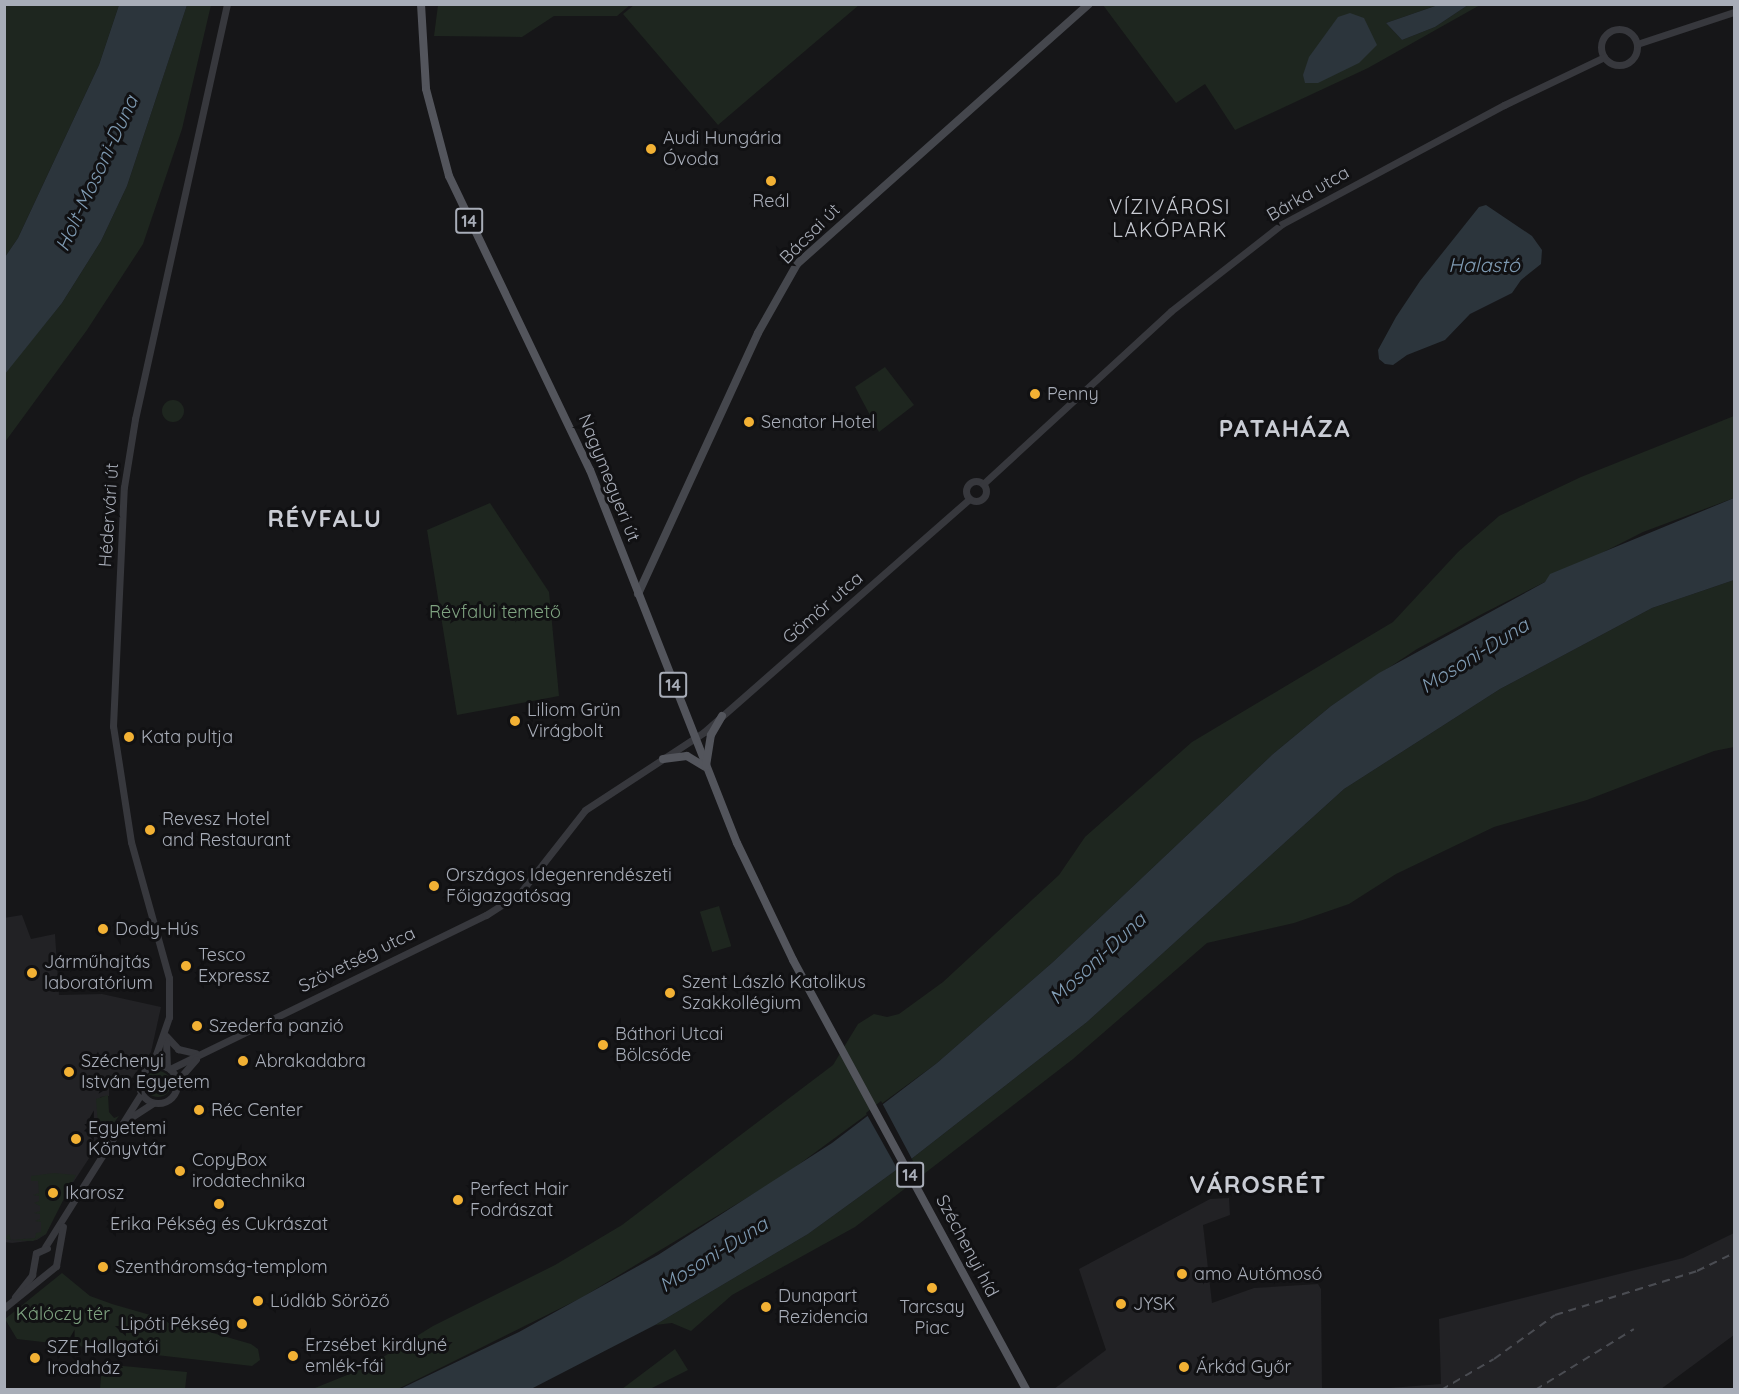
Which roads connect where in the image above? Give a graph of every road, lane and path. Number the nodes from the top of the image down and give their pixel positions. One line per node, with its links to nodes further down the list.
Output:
1 (227, 4): 16 (street, Hédervári út)
2 (421, 4): 9 (main road, Nagymegyeri út / 14)
3 (1089, 4): 9 (main road, Bácsai út)
4 (1734, 12): 5 (street)
5 (1637, 44): 6 (street); 6 (street)
6 (1604, 57): 7 (street, Bárka utca)
7 (983, 484): 8 (street); 8 (street)
8 (969, 499): 10 (street, Gömör utca)
9 (638, 594): 11 (main road, Nagymegyeri út / 14)
10 (722, 716): 11 (street, Gömör utca); 13 (main road)
11 (695, 738): 12 (street, Gömör utca); 13 (main road, Nagymegyeri út / 14)
12 (663, 759): 13 (main road); 14 (street, Gömör utca)
13 (707, 770): 15 (main road, Nagymegyeri út / 14)
14 (520, 893): 17 (street, Szövetség utca)
15 (793, 960): 30 (main road, Széchenyi híd / 14)
16 (166, 1033): 17 (street); 18 (street, Hédervári út); 19 (street, Hédervári út)
17 (202, 1052): 19 (street, Szövetség utca); 20 (street, Szövetség utca)
18 (152, 1066): 19 (street); 21 (street)
19 (168, 1068): 20 (street)
20 (177, 1081): 22 (street)
21 (141, 1094): 22 (street); 23 (street)
22 (153, 1103): 23 (street)
23 (128, 1120): 24 (street)
24 (66, 1213): 25 (street); 26 (street)
25 (45, 1247): 26 (street); 27 (street)
26 (57, 1254): 28 (street)
27 (35, 1263): 28 (street); 29 (street)
28 (50, 1270): 29 (street)
29 (7, 1306)
30 (1026, 1389)

